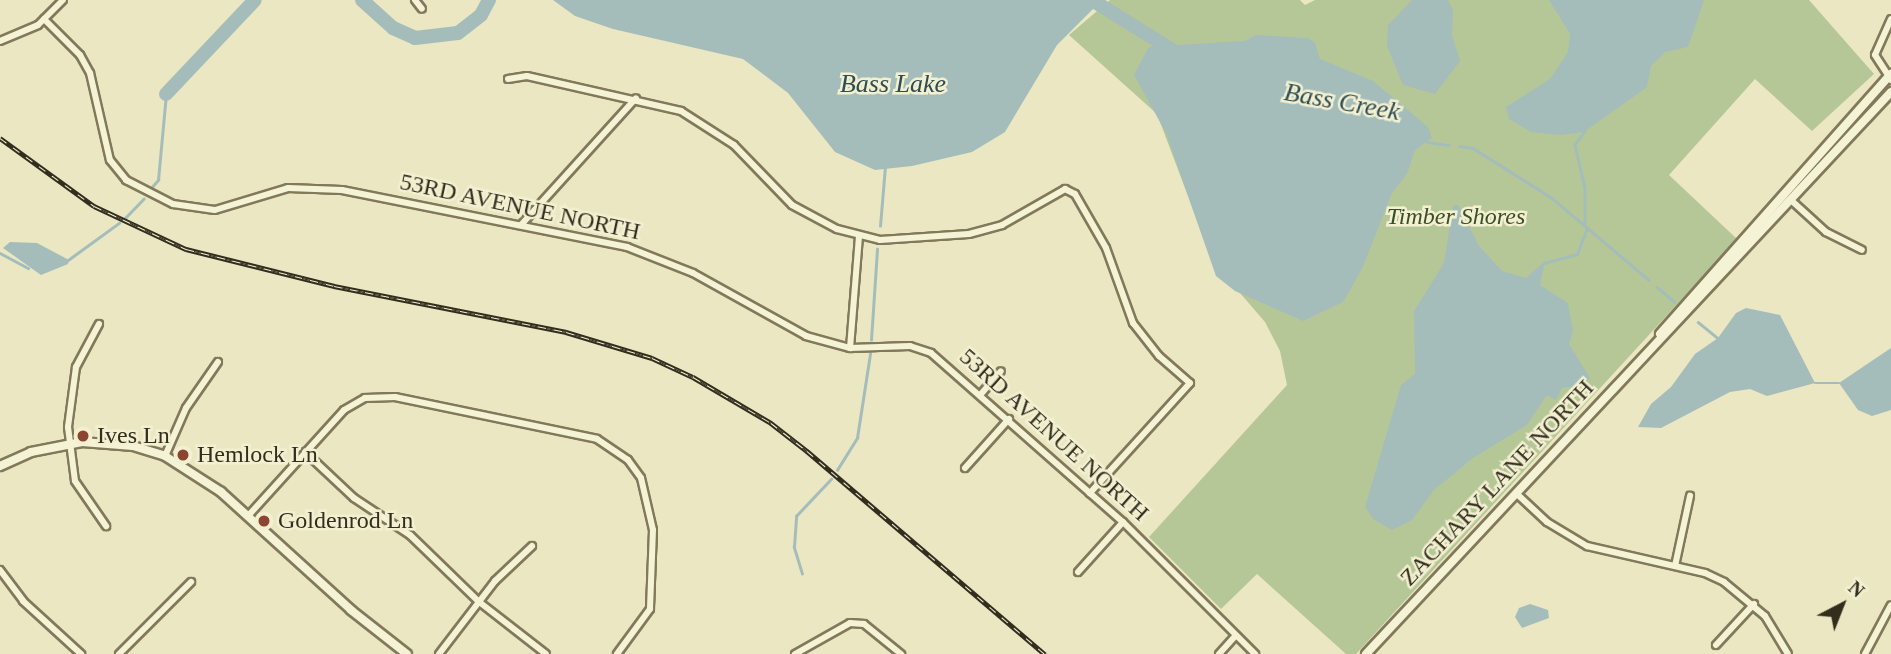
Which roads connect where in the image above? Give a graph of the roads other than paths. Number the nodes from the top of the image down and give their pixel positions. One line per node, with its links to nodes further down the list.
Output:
1 (63, 0): 4 (street)
2 (415, 0): 3 (street)
3 (422, 9)
4 (44, 19): 6 (street); 12 (street, 53RD AVENUE NORTH)
5 (1891, 19): 7 (street)
6 (0, 41)
7 (1890, 77): 16 (street, ZACHARY LANE NORTH)
8 (508, 79): 10 (street)
9 (1891, 92): 11 (street, ZACHARY LANE NORTH)
10 (635, 98): 12 (street); 13 (street)
11 (1792, 201): 14 (street); 16 (street, ZACHARY LANE NORTH)
12 (521, 225): 17 (street, 53RD AVENUE NORTH)
13 (859, 235): 17 (street); 27 (street)
14 (1862, 250)
15 (99, 324): 22 (street)
16 (1657, 340): 28 (street, ZACHARY LANE NORTH)
17 (850, 348): 20 (street, 53RD AVENUE NORTH)
18 (218, 362): 24 (street)
19 (1002, 371): 20 (street)
20 (981, 394): 21 (street, 53RD AVENUE NORTH)
21 (1009, 419): 26 (street); 27 (street, 53RD AVENUE NORTH)
22 (71, 443): 24 (street); 25 (street); 32 (street)
23 (305, 452): 30 (street); 38 (street); 49 (street)
24 (165, 456): 30 (street)
25 (0, 466)
26 (965, 468)
27 (1090, 493): 31 (street, 53RD AVENUE NORTH)
28 (1517, 494): 34 (street); 54 (street, ZACHARY LANE NORTH)
29 (1690, 496): 34 (street)
30 (248, 516): 46 (street)
31 (1123, 522): 36 (street); 42 (street, 53RD AVENUE NORTH)
32 (106, 526)
33 (532, 547): 38 (street)
34 (1675, 566): 39 (street)
35 (0, 569): 44 (street)
36 (1077, 572)
37 (191, 582): 45 (street)
38 (478, 601): 47 (street); 48 (street)
39 (1754, 604): 43 (street); 55 (street)
40 (1891, 605): 41 (street)
41 (1888, 617): 56 (street)
42 (1235, 636): 52 (street); 53 (street, 53RD AVENUE NORTH)
43 (1716, 645)
44 (81, 654)
45 (119, 654)
46 (408, 654)
47 (439, 654)
48 (546, 654)
49 (617, 654)
50 (795, 654): 51 (street)
51 (901, 654)
52 (1219, 654)
53 (1255, 654)
54 (1366, 654)
55 (1788, 654)
56 (1866, 654)

